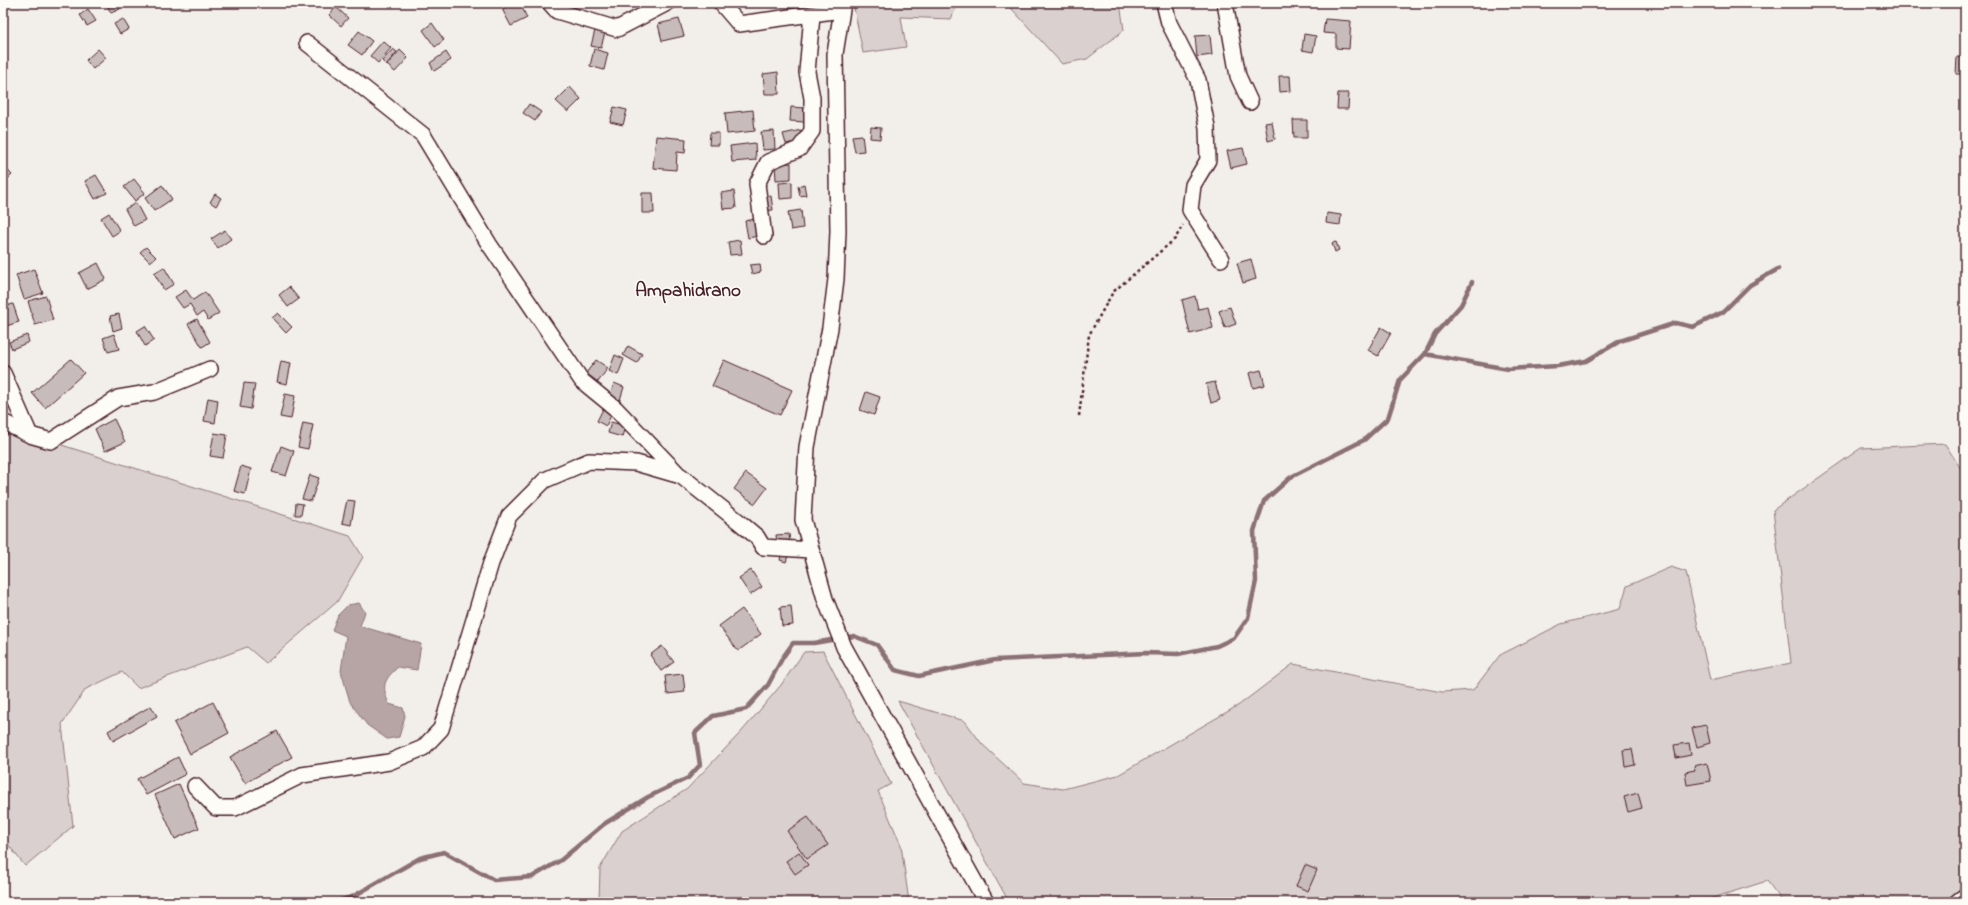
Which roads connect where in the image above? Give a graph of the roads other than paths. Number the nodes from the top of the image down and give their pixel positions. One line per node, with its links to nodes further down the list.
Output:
1 (550, 3): 2 (street)
2 (667, 3)
3 (721, 3): 7 (street)
4 (1164, 3): 11 (street)
5 (1225, 3): 9 (street)
6 (842, 7): 7 (street); 17 (street)
7 (812, 15): 10 (street)
8 (307, 43): 16 (street)
9 (1250, 102)
10 (764, 236)
11 (1221, 259)
12 (210, 369): 15 (street)
13 (3, 372): 15 (street)
14 (3, 422): 15 (street)
15 (30, 435)
16 (681, 476): 17 (street); 18 (street)
17 (811, 550): 20 (street)
18 (195, 786)
19 (1965, 896): 21 (street)
20 (986, 902)
21 (1957, 902)

